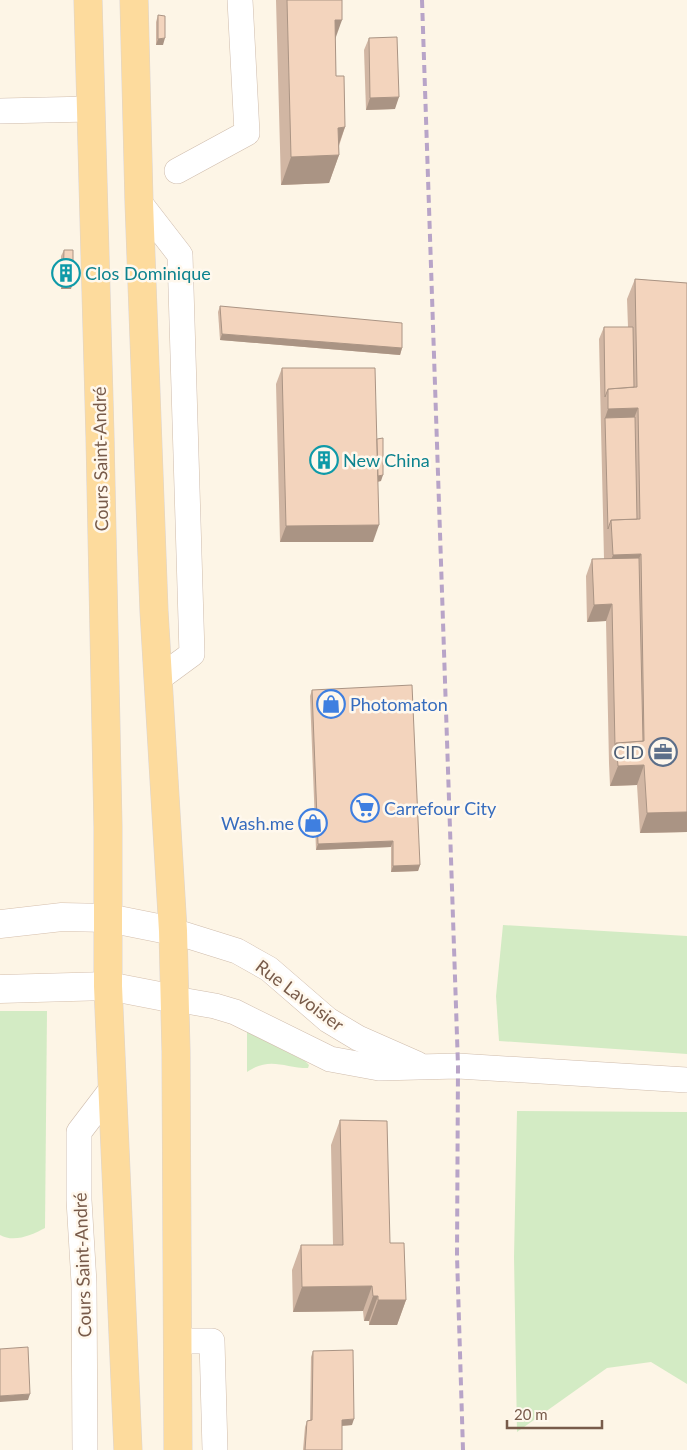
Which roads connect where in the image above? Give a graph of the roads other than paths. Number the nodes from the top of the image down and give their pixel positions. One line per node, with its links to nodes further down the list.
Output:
1 (88, 0): 4 (main road, Cours Saint-André)
2 (134, 0): 7 (main road)
3 (240, 0): 6 (street)
4 (91, 109): 5 (street); 9 (main road, Cours Saint-André)
5 (0, 112)
6 (177, 171)
7 (139, 202): 8 (main road); 8 (street)
8 (158, 679): 11 (main road)
9 (108, 918): 10 (main road); 11 (main road); 12 (main road, Cours Saint-André)
10 (0, 924)
11 (173, 931): 14 (main road); 15 (street, Rue Lavoisier)
12 (108, 986): 13 (main road); 14 (main road); 17 (main road, Cours Saint-André)
13 (0, 989)
14 (175, 999): 15 (street, Rue Lavoisier); 18 (main road)
15 (424, 1067): 16 (street, Rue Lavoisier)
16 (687, 1080)
17 (111, 1090): 19 (street, Cours Saint-André); 20 (main road, Cours Saint-André)
18 (177, 1341): 21 (main road); 22 (street)
19 (85, 1450)
20 (128, 1450)
21 (178, 1450)
22 (215, 1450)

